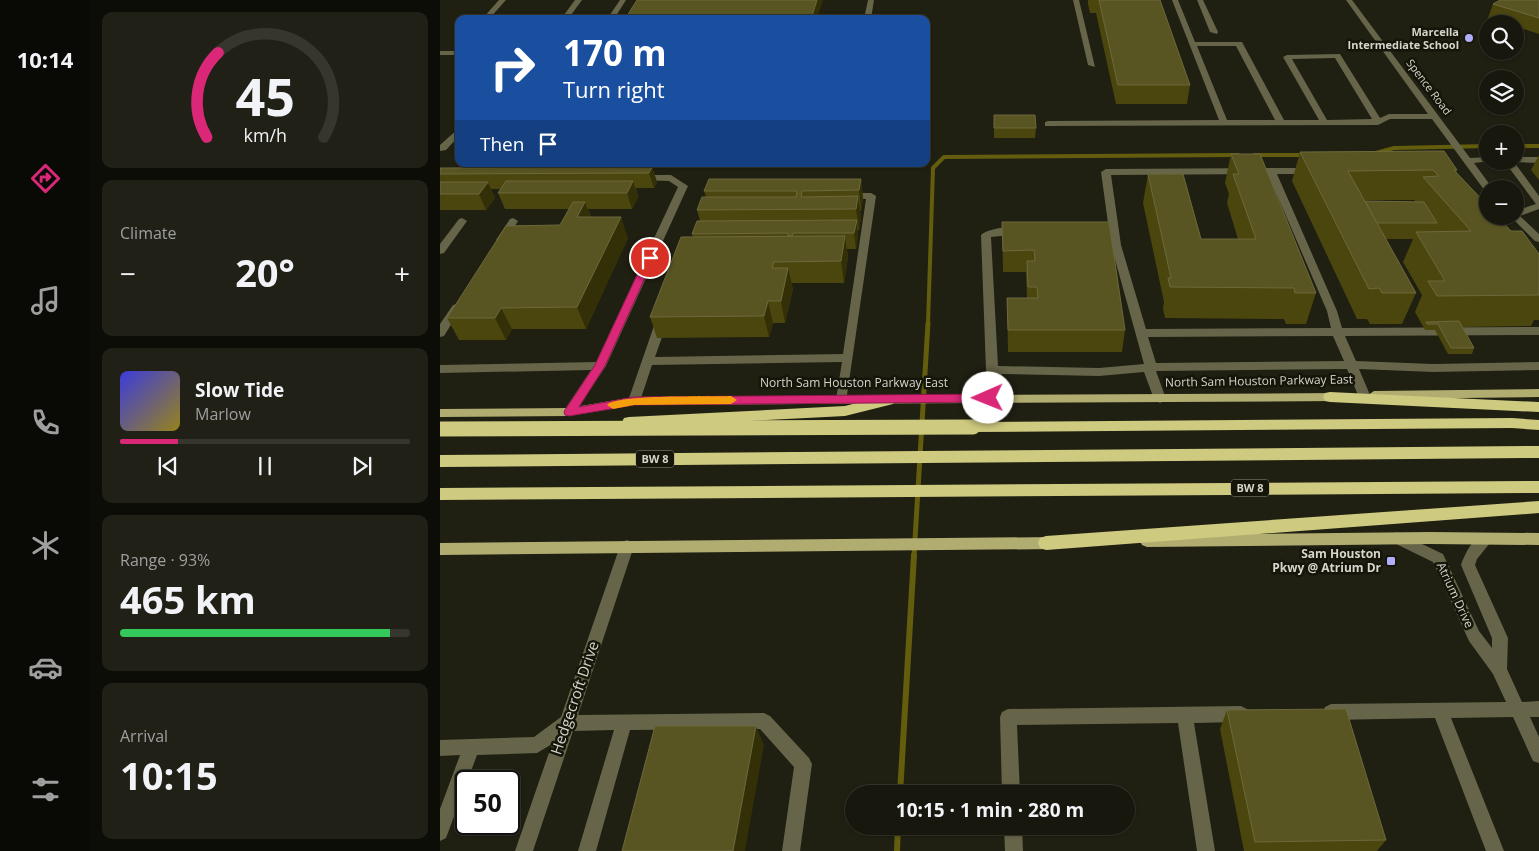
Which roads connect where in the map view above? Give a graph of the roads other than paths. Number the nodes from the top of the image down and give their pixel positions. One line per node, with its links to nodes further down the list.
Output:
1 (503, 0): 9 (street)
2 (579, 0): 10 (street)
3 (623, 0): 11 (street)
4 (871, 0): 12 (street)
5 (1076, 0): 19 (street)
6 (1175, 0): 14 (street)
7 (1200, 0): 13 (street)
8 (1349, 0): 20 (street, Spence Road)
9 (489, 15)
10 (567, 15)
11 (613, 15)
12 (868, 15)
13 (1214, 32)
14 (1192, 44): 23 (street); 24 (street)
15 (440, 47): 16 (street)
16 (455, 50)
17 (455, 50): 18 (street)
18 (440, 53)
19 (1092, 65)
20 (1435, 116): 22 (street); 28 (street, Spence Road)
21 (1324, 122): 22 (street); 22 (street); 24 (street)
22 (1378, 122)
23 (1224, 123): 24 (street); 25 (street)
24 (1281, 123)
25 (1048, 124)
26 (455, 135): 27 (street)
27 (440, 148)
28 (1466, 158): 29 (street); 36 (street, Spence Road)
29 (1479, 159)
30 (1524, 160): 31 (street)
31 (1539, 160)
32 (1514, 170): 38 (street)
33 (1271, 171): 34 (street); 49 (street); 52 (street)
34 (1322, 171)
35 (633, 178): 56 (street)
36 (1482, 180)
37 (832, 196): 53 (street)
38 (1539, 204): 39 (street)
39 (1524, 211)
40 (462, 221): 46 (street)
41 (513, 221): 45 (street)
42 (1524, 224): 44 (street)
43 (1035, 231): 60 (street)
44 (1539, 239)
45 (497, 246)
46 (440, 251)
47 (461, 302): 51 (street)
48 (666, 308): 54 (street)
49 (1337, 331): 50 (street); 52 (street); 55 (street)
50 (1539, 331)
51 (440, 333)
52 (1141, 333): 58 (street)
53 (848, 358): 54 (street); 65 (street)
54 (648, 361): 68 (street)
55 (1352, 365): 57 (street); 58 (street); 62 (street)
56 (600, 366): 59 (street); 70 (street)
57 (1539, 366)
58 (1151, 367): 60 (street); 66 (street)
59 (440, 369)
60 (992, 370): 63 (street)
61 (1539, 393): 62 (main road, North Sam Houston Parkway East)
62 (1364, 395): 64 (main road, North Sam Houston Parkway East)
63 (1002, 398): 66 (main road, North Sam Houston Parkway East); 67 (main road, North Sam Houston Parkway East)
64 (1330, 398): 66 (main road, North Sam Houston Parkway East); 69 (highway)
65 (842, 399): 67 (main road, North Sam Houston Parkway East); 68 (main road, North Sam Houston Parkway East)
66 (1160, 399)
67 (888, 400): 73 (highway)
68 (634, 401): 70 (main road, North Sam Houston Parkway East)
69 (1539, 407)
70 (569, 412): 71 (main road, North Sam Houston Parkway East)
71 (440, 413)
72 (1539, 425): 73 (highway, bridge)
73 (440, 430)
74 (1539, 452): 75 (highway, BW 8)
75 (440, 461)
76 (1539, 487): 77 (highway, BW 8)
77 (440, 494)
78 (1539, 507): 82 (highway)
79 (1397, 538): 80 (main road); 82 (main road); 85 (street, Atrium Drive)
80 (1487, 538): 81 (main road); 85 (street, Atrium Drive)
81 (1539, 539)
82 (1046, 543): 83 (main road)
83 (627, 546): 84 (main road); 92 (street, Hedgecroft Drive)
84 (440, 548)
85 (1499, 669): 86 (street, Atrium Drive)
86 (1518, 709): 87 (street); 88 (street); 96 (street, Atrium Drive)
87 (1539, 709)
88 (1440, 710): 89 (street); 105 (street)
89 (1312, 713)
90 (1254, 714): 91 (street)
91 (1185, 715): 97 (street); 104 (street)
92 (566, 723): 93 (street); 94 (street); 100 (street, Hedgecroft Drive)
93 (624, 723): 101 (street); 102 (street)
94 (472, 747): 95 (street); 98 (street)
95 (440, 748)
96 (1539, 755)
97 (1011, 785)
98 (441, 825)
99 (1013, 835): 103 (street)
100 (524, 851)
101 (587, 851)
102 (791, 851)
103 (1014, 851)
104 (1206, 851)
105 (1495, 851)

